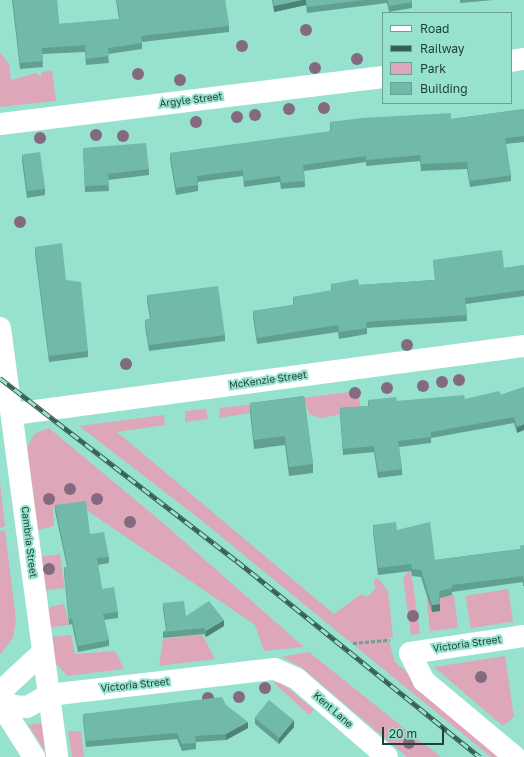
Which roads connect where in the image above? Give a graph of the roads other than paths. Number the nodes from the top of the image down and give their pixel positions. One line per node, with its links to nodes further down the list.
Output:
1 (524, 59): 2 (street)
2 (512, 61)
3 (382, 77): 4 (street, Argyle Street)
4 (0, 124)
5 (0, 328): 7 (street, Cambria Street)
6 (524, 346): 7 (street, McKenzie Street)
7 (13, 414): 9 (street, Cambria Street)
8 (524, 636): 18 (street, Victoria Street)
9 (43, 652): 11 (street); 12 (street, Cambria Street)
10 (275, 669): 12 (street, Victoria Street); 17 (street, Kent Lane)
11 (0, 692)
12 (49, 695): 13 (street, Victoria Street); 16 (street, Cambria Street)
13 (0, 698)
14 (0, 702): 15 (street)
15 (34, 757)
16 (58, 757)
17 (387, 757)
18 (515, 757)

